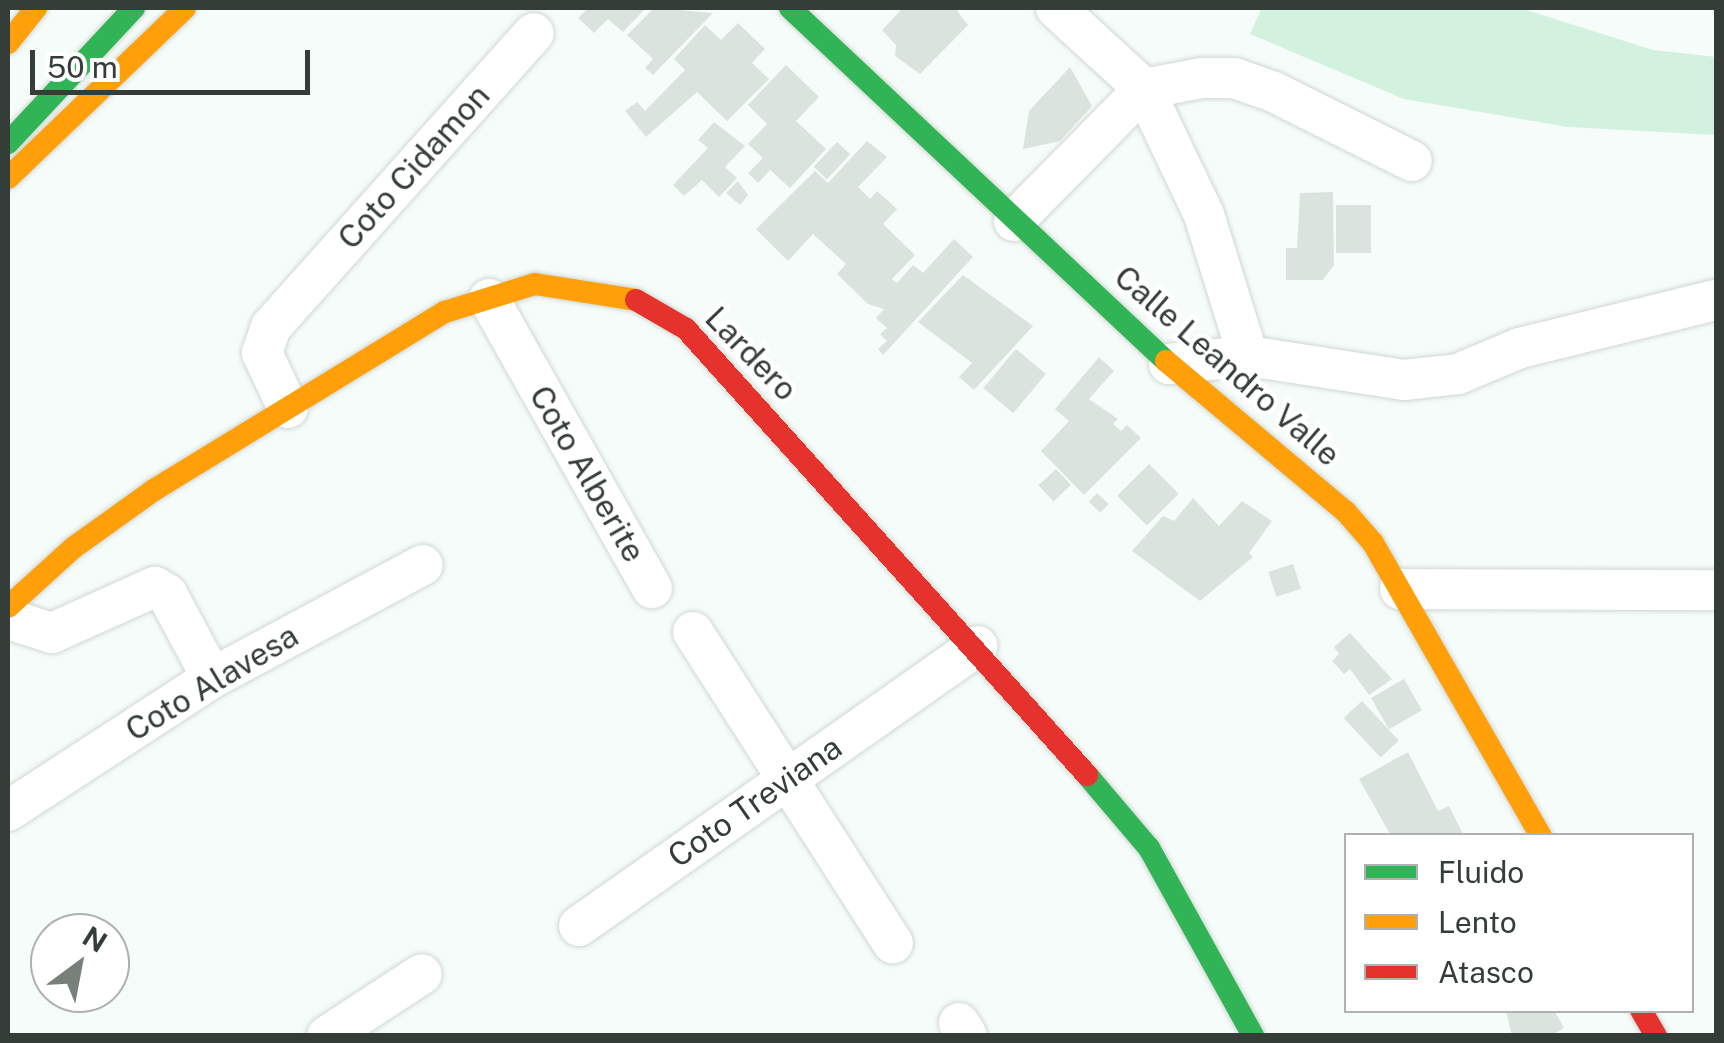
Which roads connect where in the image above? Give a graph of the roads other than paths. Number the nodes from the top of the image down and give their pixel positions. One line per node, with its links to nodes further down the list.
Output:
1 (36, 8): 7 (main road)
2 (134, 8): 9 (main road)
3 (185, 8): 11 (main road)
4 (790, 8): 12 (main road, Calle Leandro Valle)
5 (1056, 8): 8 (street)
6 (534, 33): 17 (street, Coto Cidamon)
7 (8, 44)
8 (1144, 89): 10 (street); 12 (street); 15 (street)
9 (8, 142)
10 (1412, 161)
11 (8, 178)
12 (1014, 220): 16 (main road, Calle Leandro Valle)
13 (489, 299): 17 (main road, Lardero); 19 (street, Coto Alberite); 25 (main road, Lardero)
14 (1716, 300): 15 (street)
15 (1248, 356): 16 (street)
16 (1170, 364): 20 (main road, Calle Leandro Valle)
17 (288, 408): 22 (main road, Lardero)
18 (423, 565): 26 (street, Coto Alavesa)
19 (652, 588)
20 (1400, 589): 21 (street); 29 (main road, Calle Leandro Valle)
21 (1716, 590)
22 (8, 607)
23 (8, 619): 26 (street)
24 (693, 632): 27 (street)
25 (976, 646): 27 (street, Coto Treviana); 35 (main road, Lardero)
26 (212, 678): 28 (street, Coto Alavesa)
27 (789, 779): 30 (street, Coto Treviana); 31 (street)
28 (8, 811)
29 (1539, 833)
30 (580, 926)
31 (893, 943)
32 (422, 974): 34 (street)
33 (1643, 1013): 36 (main road)
34 (327, 1036)
35 (1253, 1036)
36 (1656, 1036)

